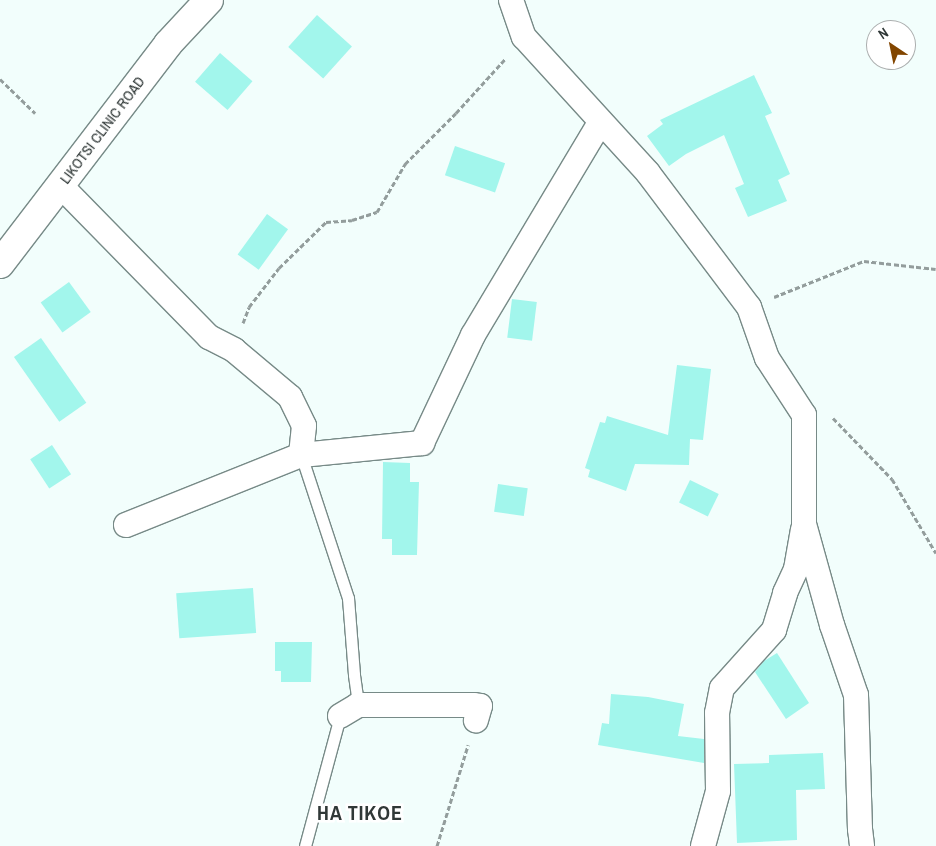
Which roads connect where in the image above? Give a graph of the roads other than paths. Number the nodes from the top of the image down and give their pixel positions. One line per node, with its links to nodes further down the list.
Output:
1 (209, 0): 4 (street, LIKOTSI CLINIC ROAD)
2 (511, 0): 3 (street)
3 (600, 123): 6 (street); 7 (street)
4 (60, 185): 5 (street, LIKOTSI CLINIC ROAD); 6 (street)
5 (0, 264)
6 (300, 455): 8 (street); 9 (lane)
7 (804, 524): 12 (street); 13 (street)
8 (126, 525)
9 (349, 710): 10 (street); 11 (lane)
10 (476, 720)
11 (305, 846)
12 (703, 846)
13 (862, 846)

